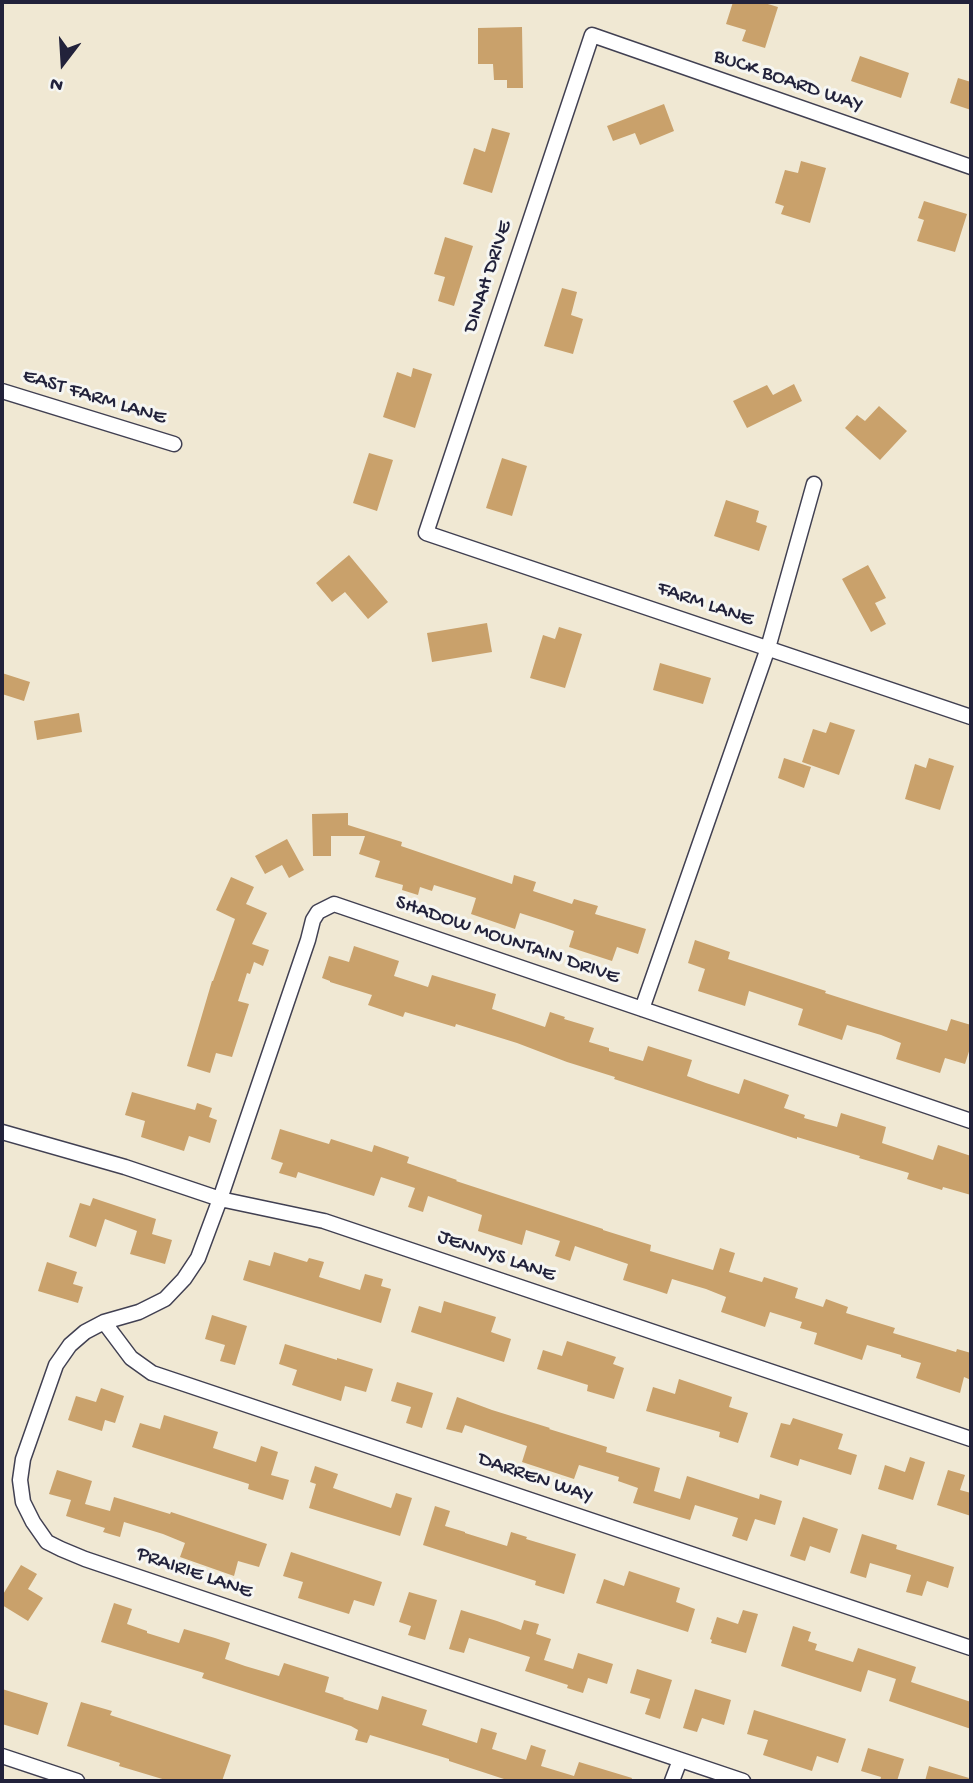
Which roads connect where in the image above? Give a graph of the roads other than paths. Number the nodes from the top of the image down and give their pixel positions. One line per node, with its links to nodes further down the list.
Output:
1 (592, 35): 2 (street, BUCK BOARD WAY); 6 (street, DINAH DRIVE)
2 (971, 167)
3 (2, 391): 4 (street, EAST FARM LANE)
4 (174, 444)
5 (814, 484): 7 (street)
6 (426, 533): 7 (street, FARM LANE)
7 (768, 648): 8 (street, FARM LANE); 9 (street)
8 (971, 717)
9 (642, 1009): 10 (street, SHADOW MOUNTAIN DRIVE); 12 (street, SHADOW MOUNTAIN DRIVE)
10 (971, 1121)
11 (2, 1132): 12 (street, JENNYS LANE)
12 (220, 1199): 13 (street, PRAIRIE LANE); 14 (street, JENNYS LANE)
13 (104, 1322): 15 (street, DARREN WAY); 17 (street, PRAIRIE LANE)
14 (971, 1439)
15 (971, 1647)
16 (2, 1756): 18 (street)
17 (680, 1760): 19 (street); 20 (street, PRAIRIE LANE)
18 (77, 1781)
19 (672, 1781)
20 (744, 1781)

